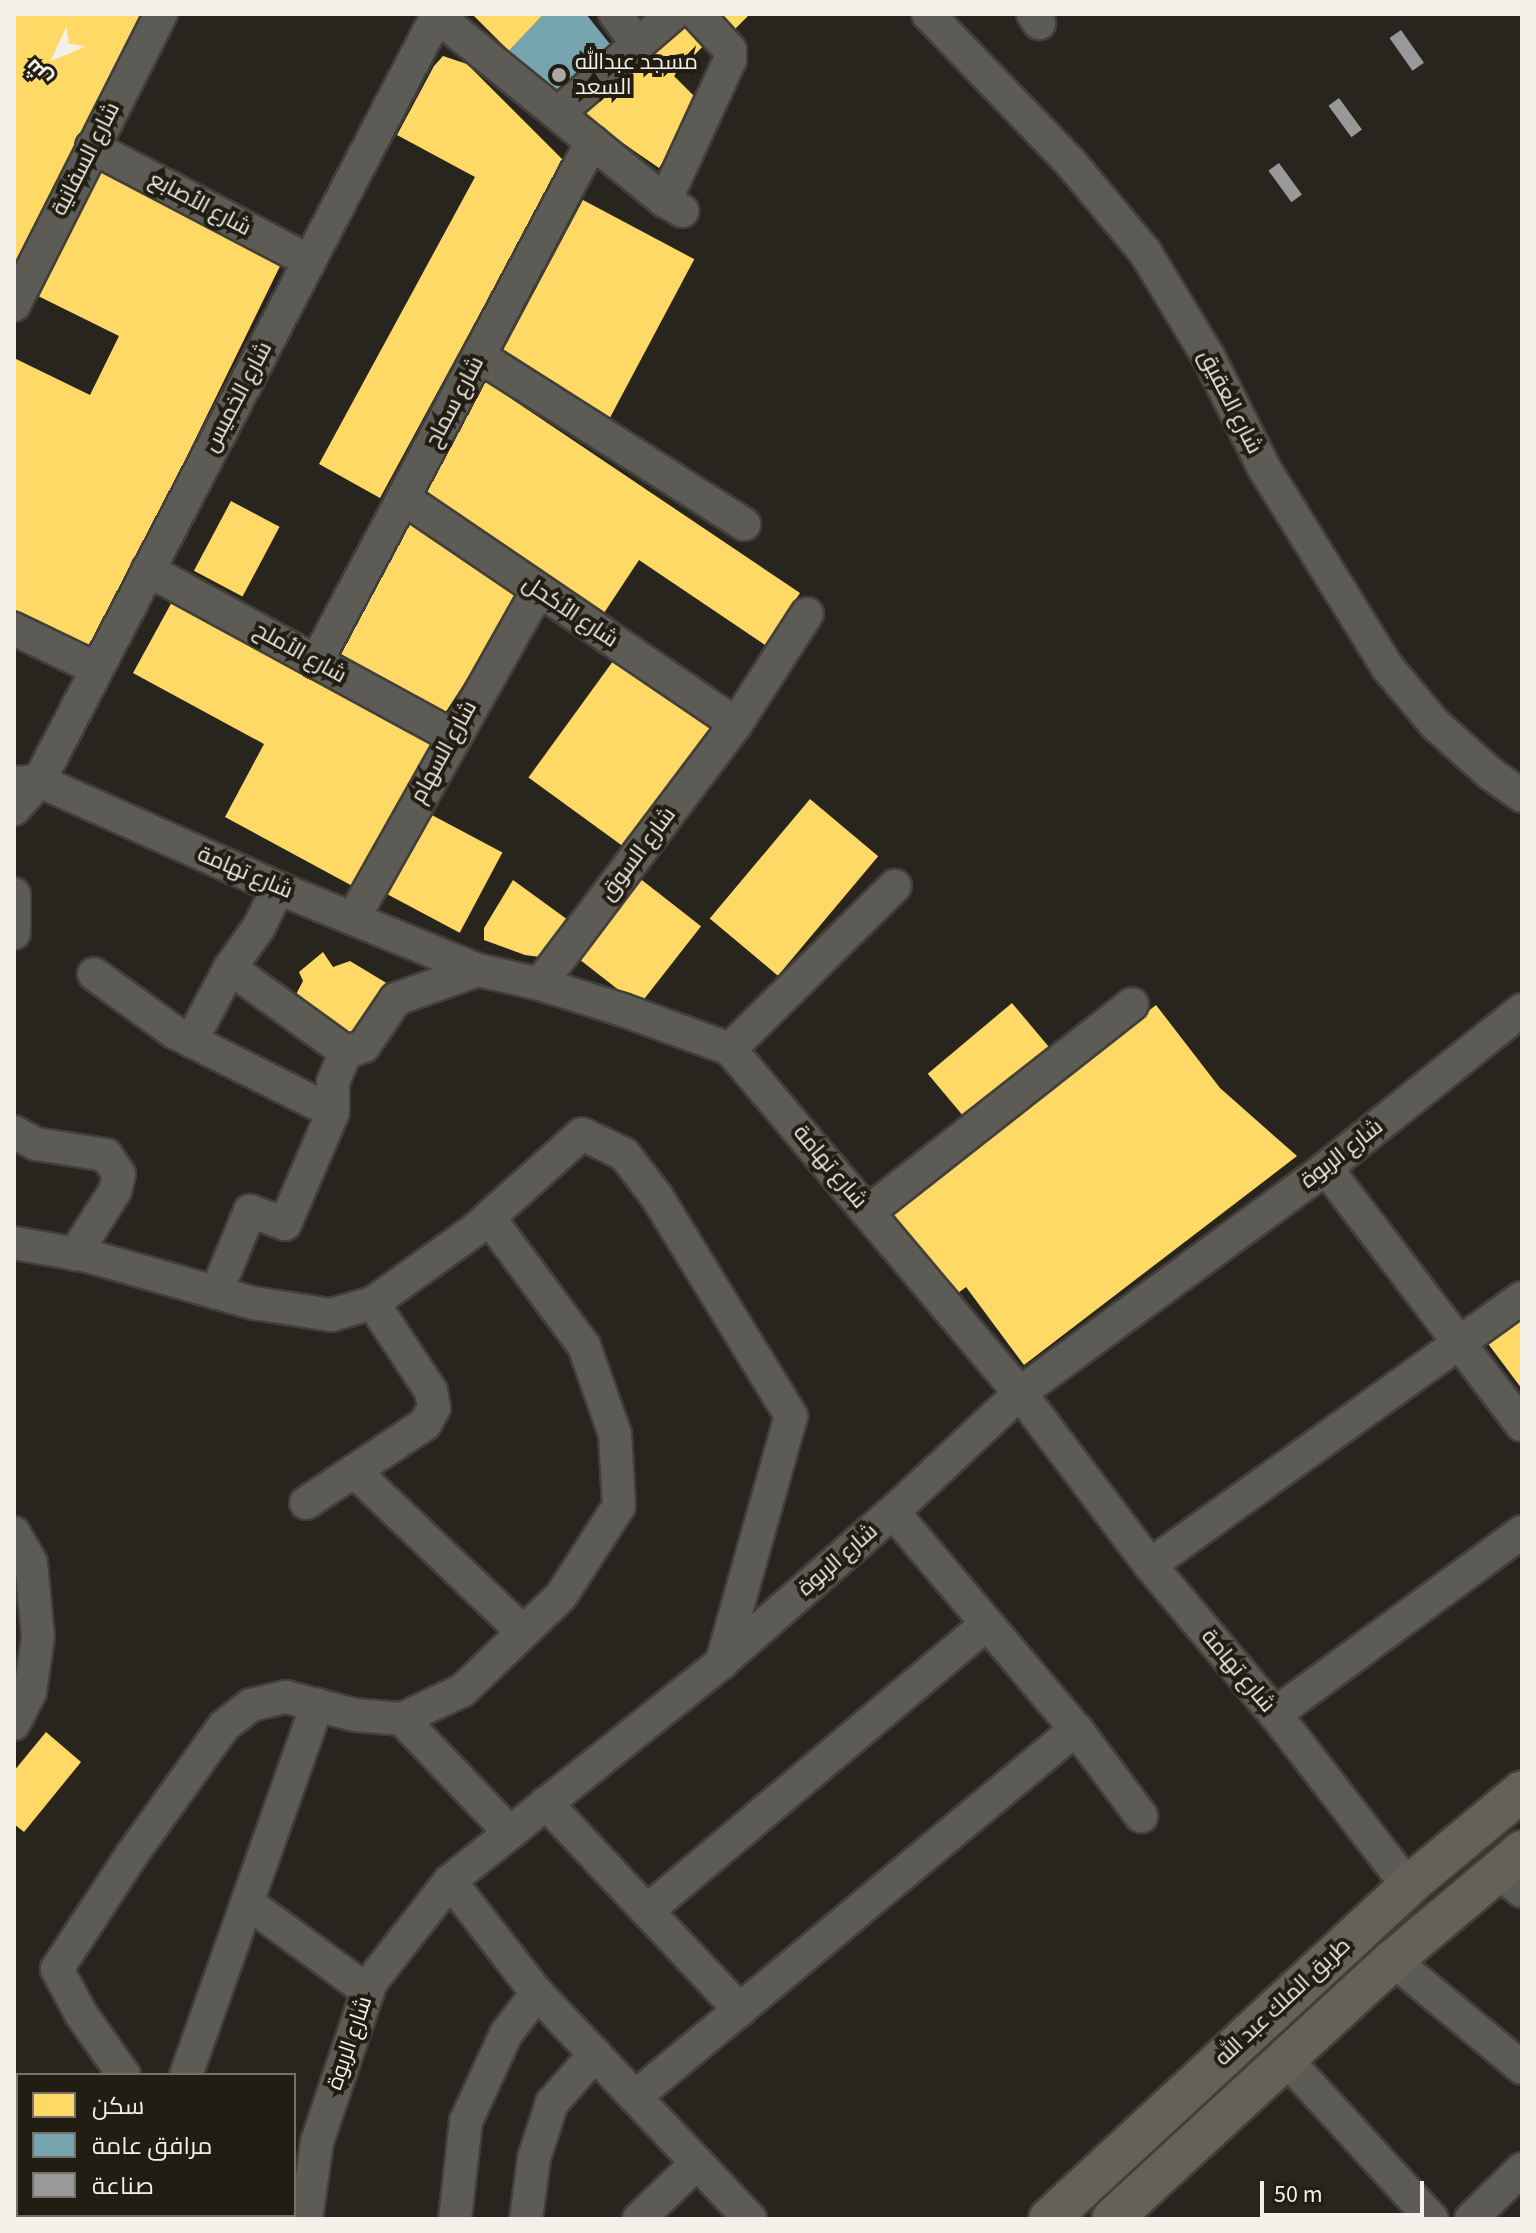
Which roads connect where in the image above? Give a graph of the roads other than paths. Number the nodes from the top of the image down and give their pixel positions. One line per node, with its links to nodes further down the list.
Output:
1 (161, 14): 10 (street, شارع السفانية)
2 (615, 14): 7 (street)
3 (673, 14): 7 (street)
4 (697, 14): 9 (street)
5 (928, 14): 25 (street, شارع العقيق)
6 (437, 15): 8 (street); 11 (street, شارع الخميس)
7 (638, 45): 8 (street)
8 (558, 113): 9 (street)
9 (592, 142): 13 (street, شارع سماح)
10 (92, 147): 11 (street, شارع الأصابع); 12 (street, شارع السفانية)
11 (309, 261): 16 (street, شارع الخميس)
12 (14, 305)
13 (479, 356): 14 (street, شارع سماح); 15 (street)
14 (405, 499): 17 (street, شارع الأكحل); 20 (street, شارع سماح)
15 (744, 524)
16 (148, 570): 20 (street, شارع الأملح); 21 (street, شارع الخميس)
17 (538, 590): 22 (street, شارع الأكحل); 23 (street, شارع السهام)
18 (807, 614): 22 (street, شارع السوق)
19 (14, 629): 21 (street)
20 (316, 662): 23 (street, شارع الأملح)
21 (97, 669): 24 (street, شارع الخميس)
22 (736, 724): 35 (street, شارع السوق)
23 (452, 736): 30 (street, شارع السهام)
24 (26, 782): 26 (street, شارع الخميس); 28 (street, شارع تهامة)
25 (1522, 796)
26 (14, 809)
27 (895, 886): 39 (street)
28 (278, 888): 30 (street, شارع تهامة); 32 (street)
29 (14, 894): 31 (street)
30 (354, 917): 33 (street, شارع تهامة)
31 (14, 933)
32 (230, 968): 38 (street); 40 (street)
33 (478, 970): 35 (street, شارع تهامة); 40 (street)
34 (94, 974): 38 (street)
35 (540, 984): 39 (street, شارع تهامة)
36 (1132, 1004): 44 (street)
37 (1522, 1010): 43 (street, شارع الربوة)
38 (191, 1041): 41 (street)
39 (730, 1049): 44 (street, شارع تهامة)
40 (346, 1052): 41 (street)
41 (333, 1112): 48 (street)
42 (14, 1132): 47 (street)
43 (1326, 1168): 51 (street); 52 (street, شارع الربوة)
44 (868, 1212): 52 (street, شارع تهامة)
45 (489, 1218): 50 (street); 61 (street); 62 (street)
46 (14, 1243): 47 (street)
47 (75, 1254): 48 (street)
48 (216, 1293): 50 (street)
49 (1522, 1298): 51 (street)
50 (373, 1303): 54 (street)
51 (1460, 1344): 53 (street); 59 (street)
52 (1020, 1393): 56 (street, شارع الربوة); 59 (street, شارع تهامة)
53 (1522, 1425)
54 (354, 1471): 55 (street); 61 (street)
55 (306, 1503)
56 (893, 1512): 60 (street); 62 (street, شارع الربوة)
57 (1522, 1532): 64 (street)
58 (14, 1533): 66 (street)
59 (1150, 1565): 64 (street, شارع تهامة)
60 (986, 1625): 67 (street); 76 (street)
61 (523, 1632): 65 (street)
62 (722, 1662): 69 (street, شارع الربوة)
63 (317, 1705): 65 (street); 75 (street); 84 (street)
64 (1275, 1714): 74 (street, شارع تهامة)
65 (402, 1719): 71 (street)
66 (14, 1724)
67 (1076, 1729): 70 (street); 80 (street)
68 (1522, 1791): 74 (main road, طريق الملك عبد الله)
69 (546, 1803): 71 (street, شارع الربوة); 76 (street)
70 (1141, 1816)
71 (510, 1833): 73 (street, شارع الربوة)
72 (1514, 1871): 77 (main road, طريق الملك عبد الله)
73 (450, 1881): 78 (street, شارع الربوة); 79 (street)
74 (1408, 1886): 96 (main road, طريق الملك عبد الله)
75 (248, 1903): 78 (street); 85 (street)
76 (647, 1911): 80 (street)
77 (1393, 1960): 82 (main road, طريق الملك عبد الله); 83 (street)
78 (368, 1991): 87 (street, شارع الربوة)
79 (537, 1993): 81 (street); 92 (street)
80 (740, 2010): 86 (street)
81 (595, 2054): 86 (street); 93 (street)
82 (1285, 2058): 97 (main road, طريق الملك عبد الله); 98 (street)
83 (1522, 2068)
84 (123, 2073)
85 (187, 2073)
86 (635, 2097): 88 (street)
87 (317, 2142): 90 (street); 91 (street, شارع الربوة)
88 (697, 2163): 94 (street); 95 (street)
89 (1522, 2169): 99 (street)
90 (296, 2183)
91 (306, 2219)
92 (455, 2219)
93 (526, 2219)
94 (639, 2219)
95 (750, 2219)
96 (1049, 2219)
97 (1112, 2219)
98 (1432, 2219)
99 (1471, 2219)

